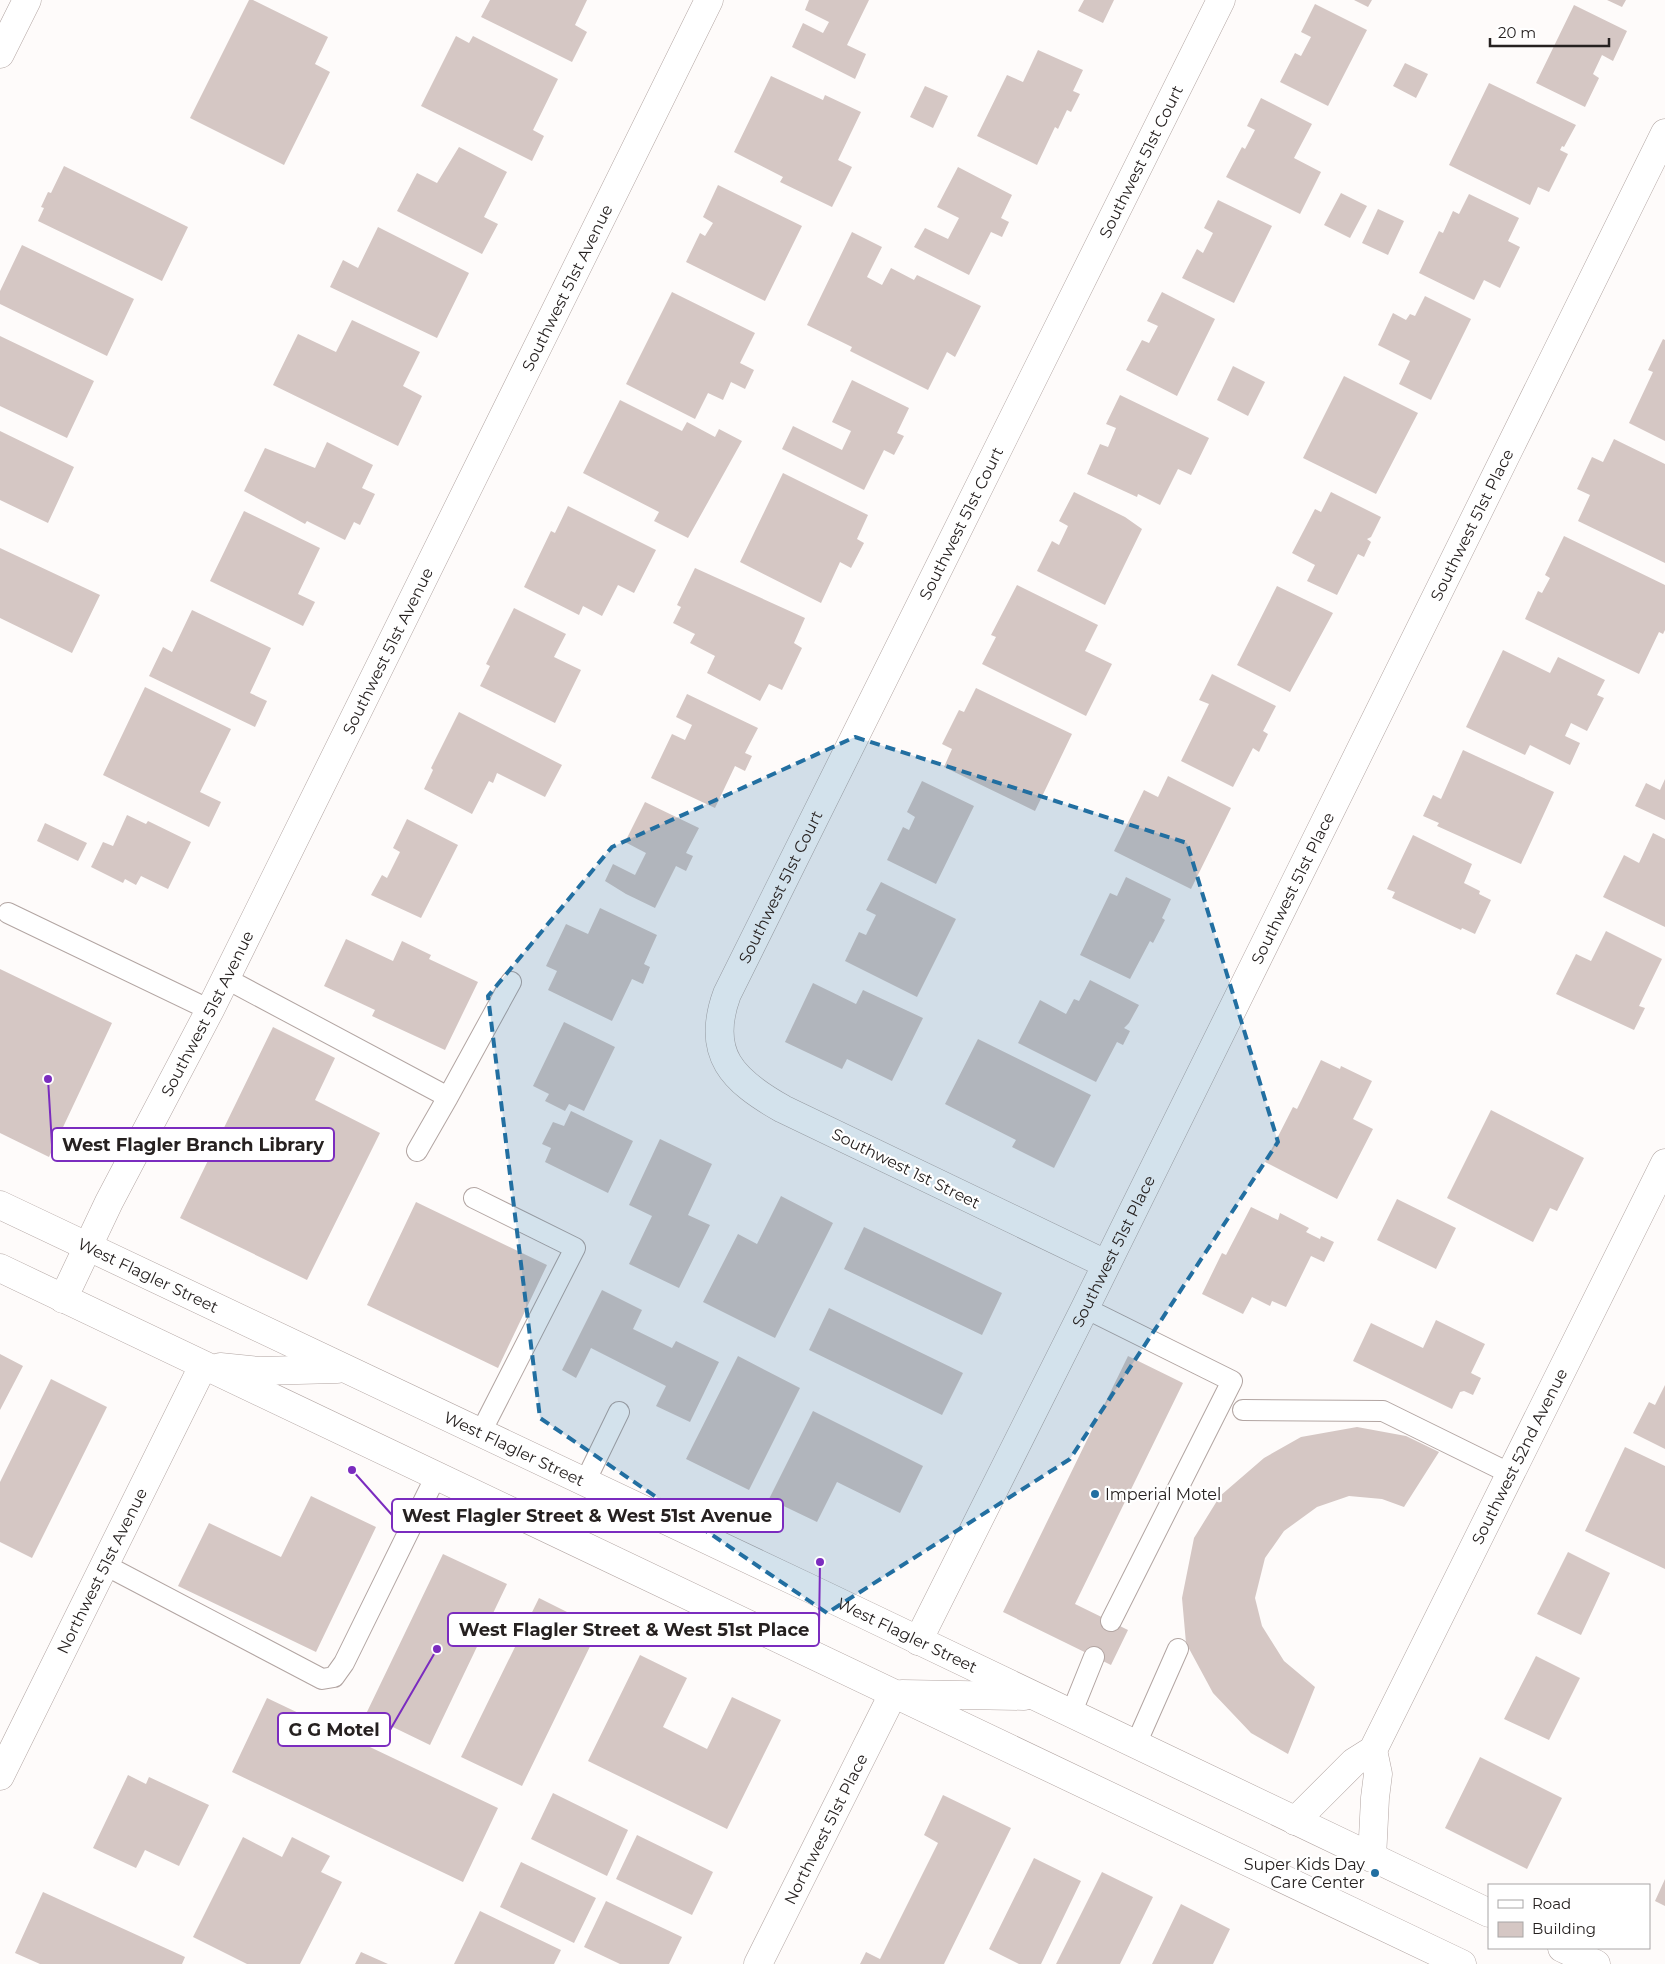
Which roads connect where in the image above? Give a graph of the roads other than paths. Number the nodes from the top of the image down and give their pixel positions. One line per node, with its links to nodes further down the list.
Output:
1 (27, 0): 4 (street)
2 (709, 0): 7 (street, Southwest 51st Avenue)
3 (1221, 0): 10 (street, Southwest 51st Court)
4 (0, 54)
5 (1665, 133): 17 (street, Southwest 51st Place)
6 (8, 914): 9 (lane)
7 (226, 978): 9 (street, Southwest 51st Avenue); 11 (lane)
8 (512, 982): 11 (lane)
9 (210, 1010): 16 (street, Southwest 51st Avenue)
10 (722, 1051): 17 (street, Southwest 1st Street)
11 (448, 1097): 12 (lane)
12 (417, 1151)
13 (1665, 1163): 26 (street, Southwest 52nd Avenue)
14 (474, 1198): 25 (lane)
15 (0, 1205): 16 (street, West Flagler Street)
16 (88, 1247): 19 (street, Southwest 51st Avenue); 22 (street, West Flagler Street)
17 (1106, 1264): 20 (street, Southwest 51st Place)
18 (0, 1268): 19 (street)
19 (64, 1299): 21 (street)
20 (1085, 1308): 30 (lane); 31 (street, Southwest 51st Place)
21 (203, 1366): 22 (street); 27 (street); 29 (street, Northwest 51st Avenue)
22 (344, 1369): 25 (street, West Flagler Street)
23 (1243, 1410): 26 (lane)
24 (619, 1412): 28 (lane)
25 (481, 1432): 28 (street, West Flagler Street)
26 (1511, 1474): 38 (street, Southwest 52nd Avenue)
27 (436, 1476): 29 (lane); 34 (street)
28 (585, 1482): 31 (street, West Flagler Street)
29 (105, 1565): 39 (street, Northwest 51st Avenue)
30 (1111, 1621)
31 (918, 1641): 35 (street, West Flagler Street)
32 (1178, 1649): 37 (lane)
33 (1094, 1657): 36 (lane)
34 (893, 1694): 35 (street); 44 (street, Northwest 51st Place); 45 (street)
35 (1033, 1696): 36 (street, West Flagler Street)
36 (1071, 1714): 37 (street, West Flagler Street)
37 (1136, 1744): 40 (street, West Flagler Street)
38 (1374, 1750): 40 (street); 41 (street)
39 (0, 1776)
40 (1294, 1821): 41 (street, West Flagler Street)
41 (1372, 1858): 42 (street, West Flagler Street)
42 (1488, 1913)
43 (1564, 1949): 46 (street)
44 (758, 1964)
45 (1462, 1964)
46 (1596, 1964)

